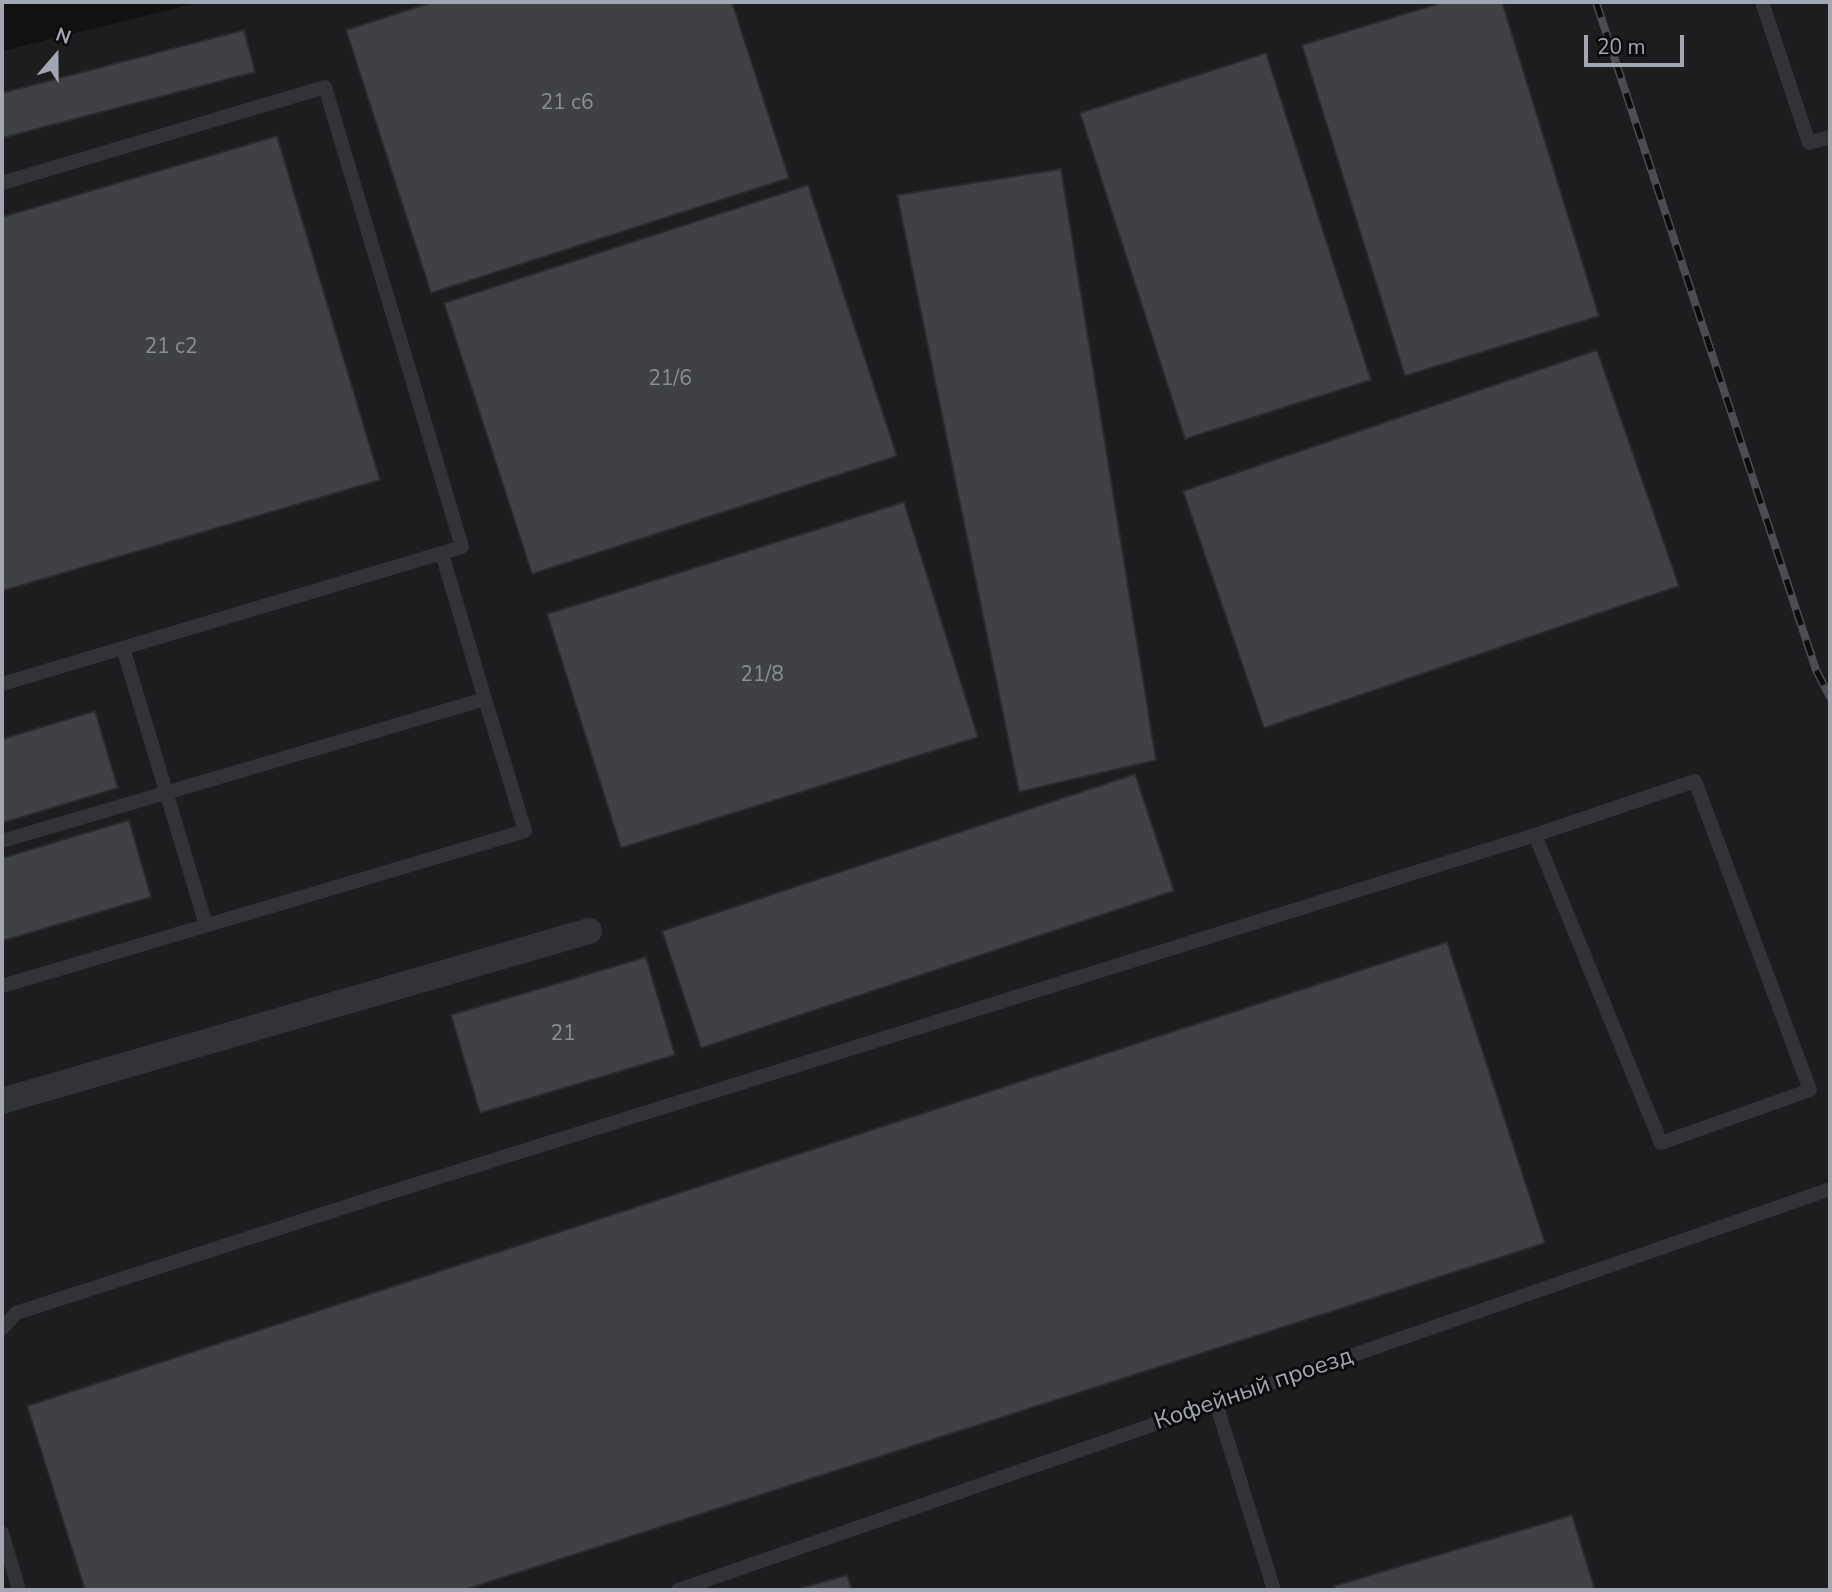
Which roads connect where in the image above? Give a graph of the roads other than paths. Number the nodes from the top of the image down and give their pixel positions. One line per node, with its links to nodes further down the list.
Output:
1 (1762, 2): 2 (lane)
2 (1830, 137)
3 (2, 183): 4 (lane)
4 (442, 554): 5 (lane); 7 (lane)
5 (123, 648): 6 (lane); 8 (lane)
6 (2, 684)
7 (485, 699): 8 (lane); 11 (lane)
8 (166, 793): 10 (lane); 11 (lane)
9 (1535, 835): 9 (lane); 16 (lane)
10 (2, 842)
11 (206, 925): 13 (lane)
12 (589, 930): 14 (street)
13 (2, 986)
14 (2, 1101)
15 (1830, 1189): 17 (lane, Кофейный проезд)
16 (2, 1329)
17 (1216, 1403): 20 (lane, Кофейный проезд); 21 (lane)
18 (2, 1533): 19 (lane)
19 (19, 1590)
20 (678, 1590)
21 (1274, 1590)

